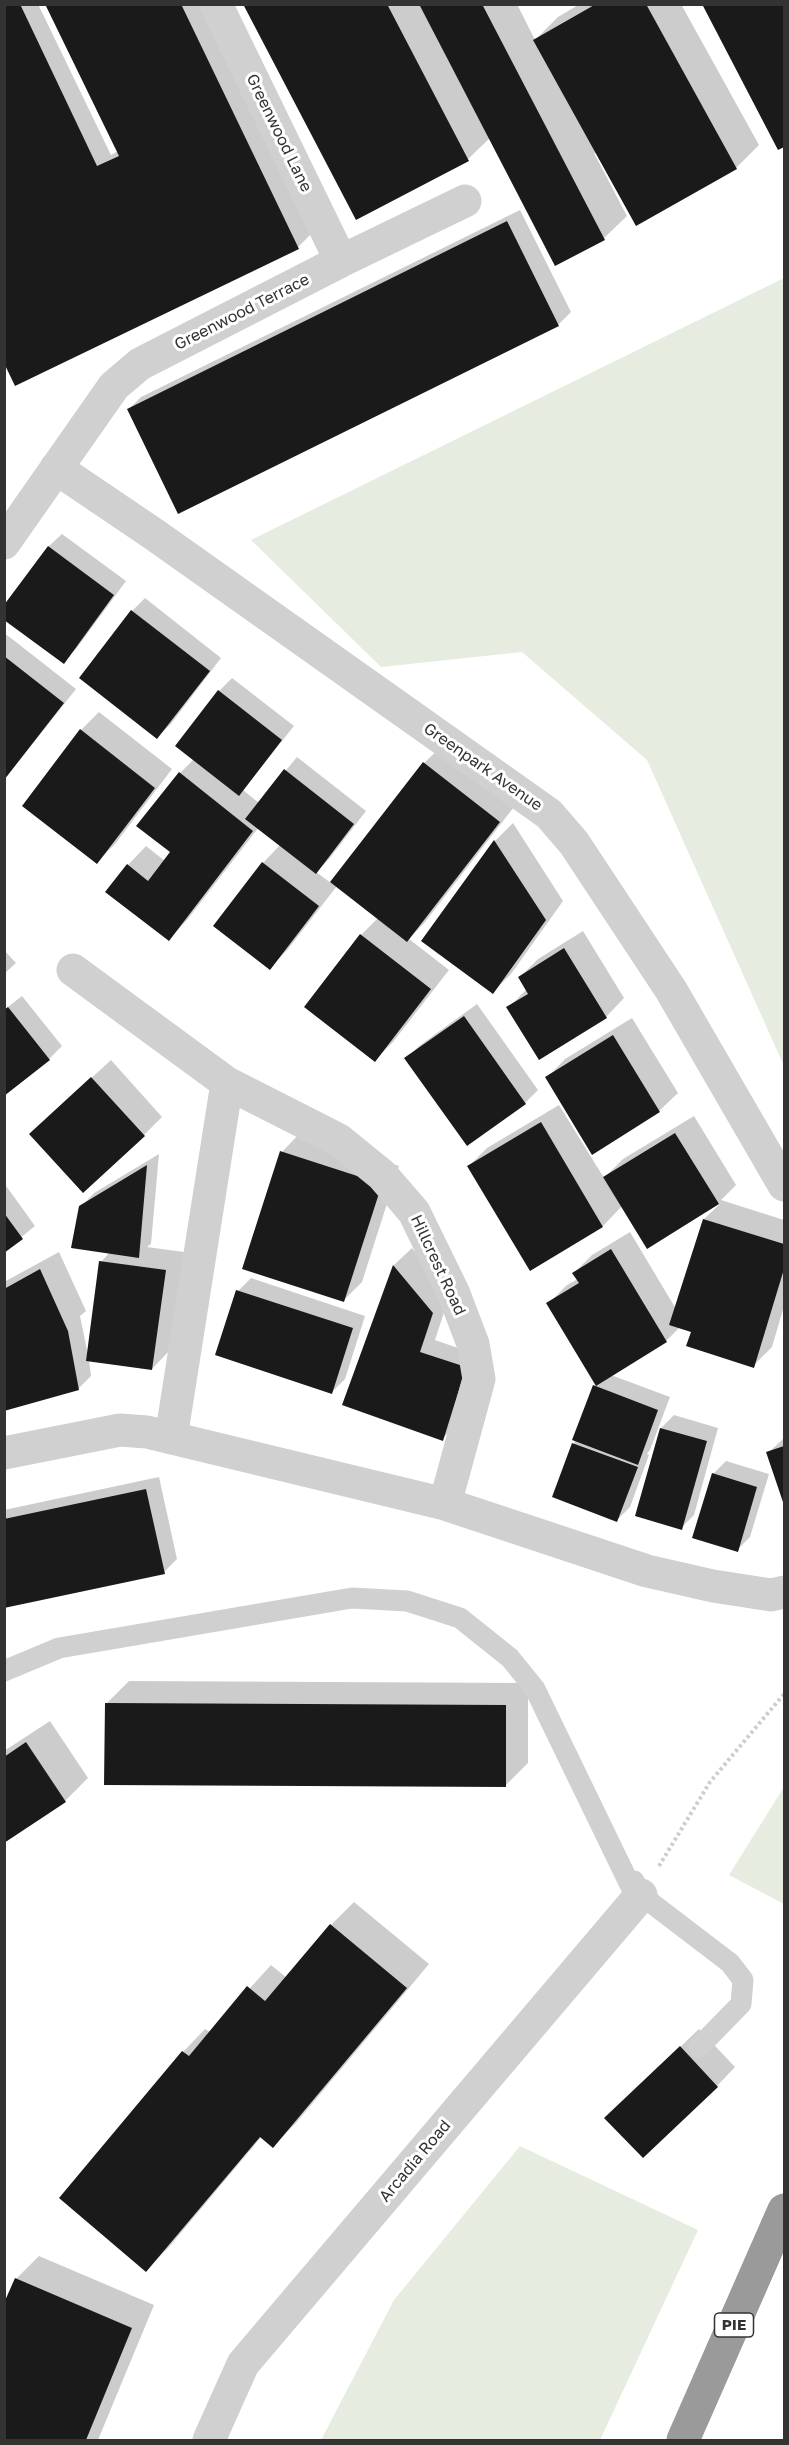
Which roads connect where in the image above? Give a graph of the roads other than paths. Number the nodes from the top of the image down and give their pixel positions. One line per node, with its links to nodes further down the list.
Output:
1 (216, 4): 3 (street, Greenwood Lane)
2 (465, 201): 3 (street, Greenwood Terrace)
3 (341, 261): 4 (street, Greenwood Terrace)
4 (56, 468): 5 (street, Greenwood Terrace); 8 (street, Greenpark Avenue)
5 (4, 543)
6 (73, 970): 7 (street, Hillcrest Road)
7 (227, 1083): 9 (street); 11 (street, Hillcrest Road)
8 (784, 1185)
9 (171, 1438): 10 (street); 11 (street)
10 (4, 1453)
11 (445, 1504): 12 (street)
12 (784, 1592)
13 (4, 1671): 14 (lane)
14 (641, 1895): 15 (lane); 17 (street, Arcadia Road)
15 (699, 2047)
16 (784, 2210): 18 (highway, PIE)
17 (209, 2440)
18 (683, 2440)

